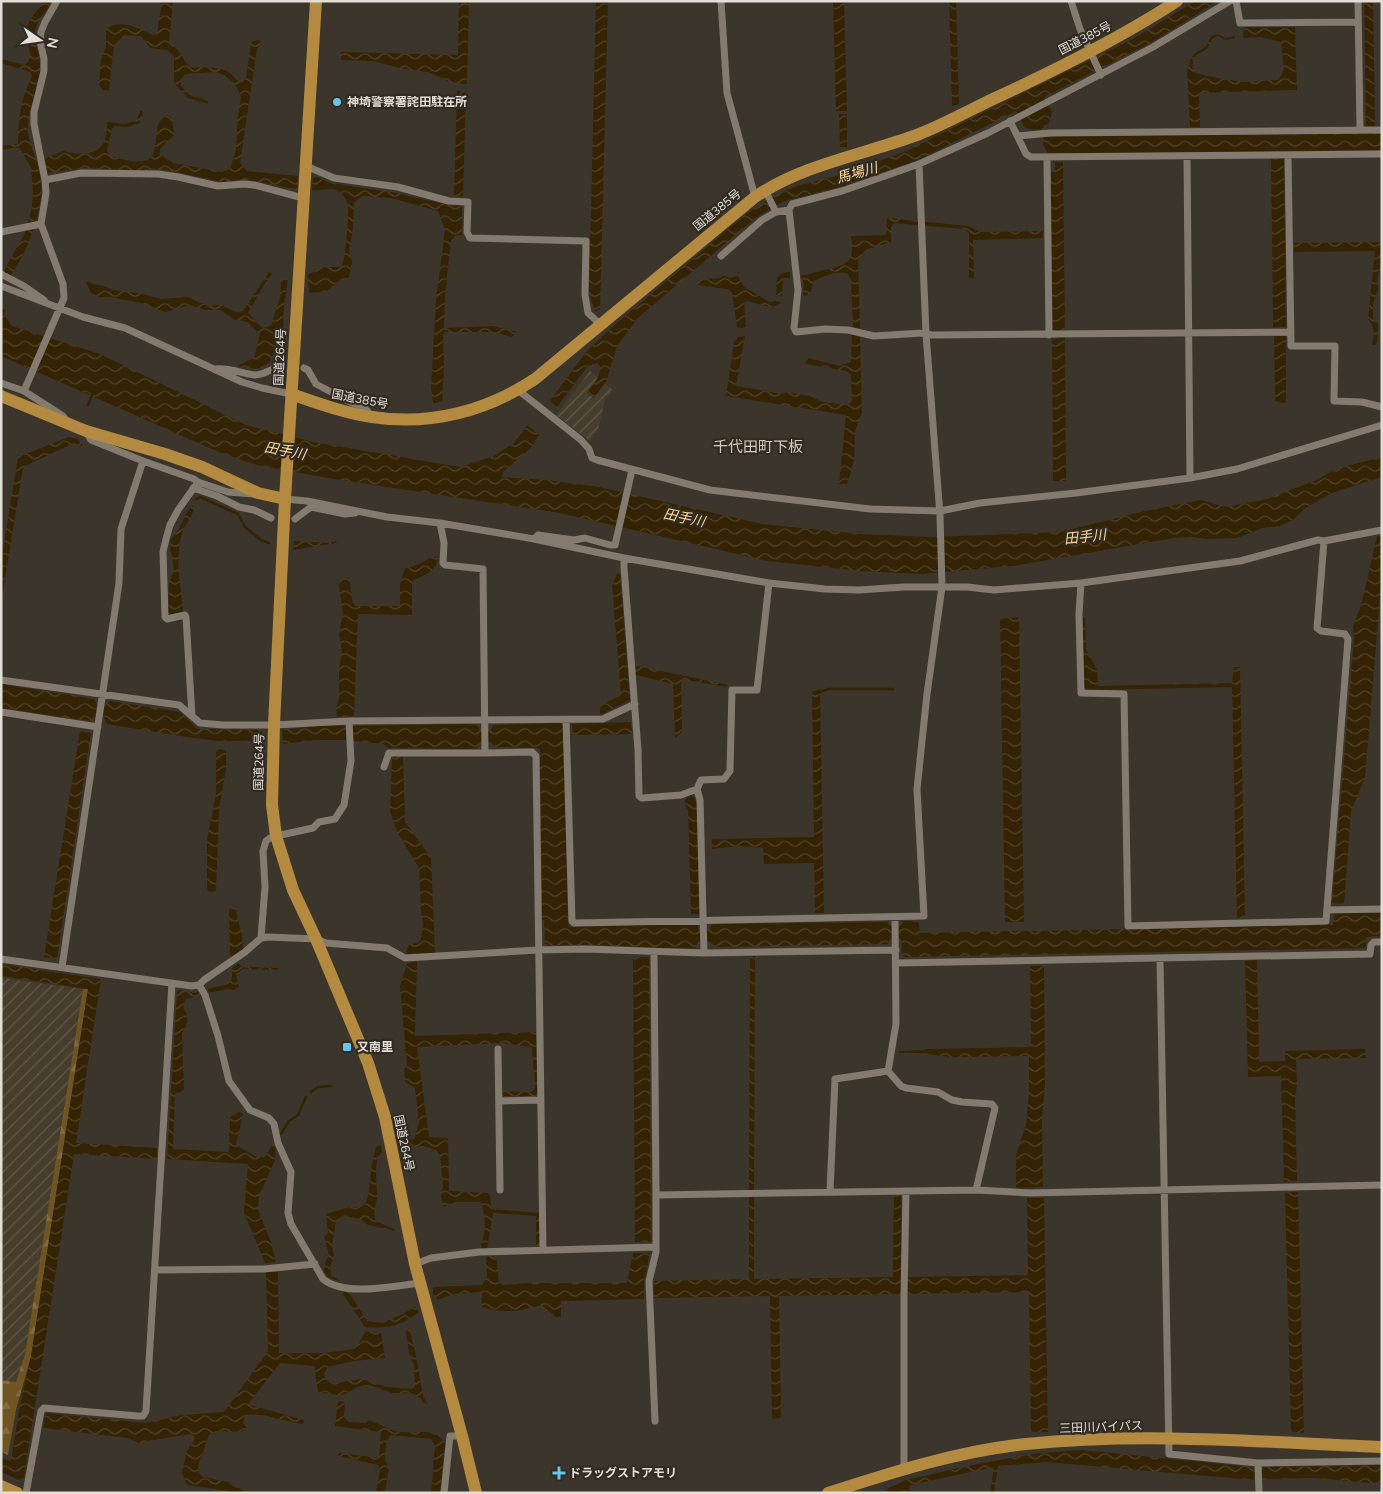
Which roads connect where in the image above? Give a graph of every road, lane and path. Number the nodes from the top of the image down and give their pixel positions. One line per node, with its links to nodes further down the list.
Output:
1 (57, 1): 22 (street)
2 (316, 1): 21 (highway, 国道264号)
3 (721, 1): 23 (street)
4 (1072, 1): 10 (street)
5 (1177, 1): 10 (highway, 国道385号)
6 (1230, 1): 11 (street)
7 (1236, 1): 9 (street)
8 (1358, 1): 9 (street)
9 (1358, 22): 13 (street)
10 (1091, 54): 11 (street); 23 (highway, 国道385号)
11 (1100, 74): 12 (street)
12 (1010, 121): 15 (street); 20 (street)
13 (1360, 130): 14 (street); 15 (street)
14 (1382, 130)
15 (1018, 136): 19 (street)
16 (1382, 154): 17 (street)
17 (1288, 155): 18 (street); 35 (street)
18 (1187, 156): 19 (street); 36 (street)
19 (1046, 157): 38 (street)
20 (919, 164): 25 (street); 37 (street)
21 (306, 166): 24 (highway, 国道264号); 34 (street)
22 (45, 180): 24 (street); 27 (street)
23 (762, 194): 26 (street); 34 (highway, 国道385号)
24 (303, 198): 45 (highway, 国道264号)
25 (789, 210): 26 (street); 37 (street)
26 (775, 211): 29 (street)
27 (38, 224): 28 (street); 33 (street)
28 (1, 232)
29 (721, 256)
30 (1, 274): 32 (street)
31 (1, 286): 32 (street)
32 (49, 304): 33 (street)
33 (60, 311): 41 (street); 43 (street)
34 (600, 324): 44 (highway, 国道385号)
35 (1291, 332): 36 (street); 47 (street)
36 (1189, 333): 38 (street); 54 (street)
37 (926, 334): 38 (street); 59 (street)
38 (1049, 335)
39 (282, 366): 41 (street)
40 (304, 368): 48 (street)
41 (215, 369): 45 (street)
42 (1, 383): 43 (street)
43 (26, 387): 49 (street)
44 (518, 390): 48 (highway, 国道385号); 53 (street)
45 (291, 394): 48 (highway, 国道385号); 57 (highway, 国道264号)
46 (1, 396): 49 (highway)
47 (1382, 406)
48 (372, 418)
49 (68, 424): 51 (highway)
50 (1382, 425): 54 (street)
51 (86, 432): 52 (street); 56 (highway)
52 (142, 461): 55 (street); 71 (street)
53 (631, 472): 59 (street); 64 (street)
54 (1190, 478): 59 (street)
55 (196, 485): 56 (street); 60 (street); 74 (street)
56 (258, 493): 57 (highway)
57 (285, 494): 58 (street); 78 (highway, 国道264号)
58 (360, 512): 61 (street); 62 (street)
59 (940, 513): 68 (street)
60 (271, 518)
61 (295, 519)
62 (440, 523): 64 (street); 77 (street)
63 (1382, 530): 65 (street)
64 (534, 539): 66 (street)
65 (1324, 541): 69 (street); 85 (street)
66 (624, 558): 67 (street); 72 (street)
67 (769, 583): 68 (street); 82 (street)
68 (942, 583): 69 (street); 86 (street)
69 (1081, 583): 85 (street)
70 (1, 680): 71 (street)
71 (103, 695): 74 (street); 79 (street)
72 (635, 704): 75 (street); 82 (street)
73 (1, 712): 79 (street)
74 (192, 716): 78 (street)
75 (566, 720): 77 (street); 87 (street)
76 (349, 724): 77 (street); 78 (street); 83 (street)
77 (485, 724): 80 (street)
78 (274, 725): 83 (highway, 国道264号)
79 (98, 727): 98 (street)
80 (485, 749): 81 (street); 91 (street)
81 (384, 767)
82 (697, 790): 87 (street)
83 (276, 836): 88 (street); 89 (highway, 国道264号)
84 (1382, 908): 85 (street)
85 (1327, 910)
86 (895, 917): 87 (street); 92 (street)
87 (704, 924): 94 (street)
88 (261, 938): 89 (street); 100 (street)
89 (316, 939): 91 (street); 115 (highway, 国道264号)
90 (1382, 942): 96 (street)
91 (538, 950): 93 (street); 103 (street)
92 (896, 950): 94 (street); 97 (street)
93 (654, 952): 94 (street); 111 (street)
94 (704, 953)
95 (1, 958): 98 (street)
96 (1160, 958): 97 (street); 108 (street)
97 (896, 963): 102 (street)
98 (62, 967): 99 (street)
99 (172, 983): 100 (street); 116 (street)
100 (199, 985): 114 (street)
101 (498, 1049): 104 (street)
102 (888, 1072): 107 (street); 109 (street)
103 (541, 1100): 104 (street); 113 (street)
104 (499, 1101): 106 (street)
105 (1382, 1185): 108 (street)
106 (500, 1190)
107 (976, 1190): 108 (street); 110 (street)
108 (1165, 1190): 120 (street)
109 (830, 1191): 110 (street); 111 (street)
110 (906, 1191): 124 (street)
111 (656, 1195): 112 (street)
112 (656, 1247): 113 (street); 118 (street)
113 (543, 1250): 115 (street)
114 (315, 1264): 116 (street); 117 (street)
115 (415, 1264): 117 (highway, 国道264号)
116 (155, 1270): 127 (street)
117 (420, 1282): 119 (highway, 国道264号)
118 (655, 1421)
119 (462, 1436): 128 (street); 129 (highway, 国道264号)
120 (1170, 1439): 121 (highway, 三田川バイパス); 123 (street); 124 (highway, 三田川バイパス)
121 (1382, 1446)
122 (1382, 1461): 123 (street)
123 (1258, 1463): 131 (street)
124 (904, 1469): 130 (highway, 三田川バイパス)
125 (1, 1486): 126 (highway)
126 (17, 1493)
127 (26, 1493)
128 (444, 1493)
129 (476, 1493)
130 (828, 1493)
131 (1259, 1493)

